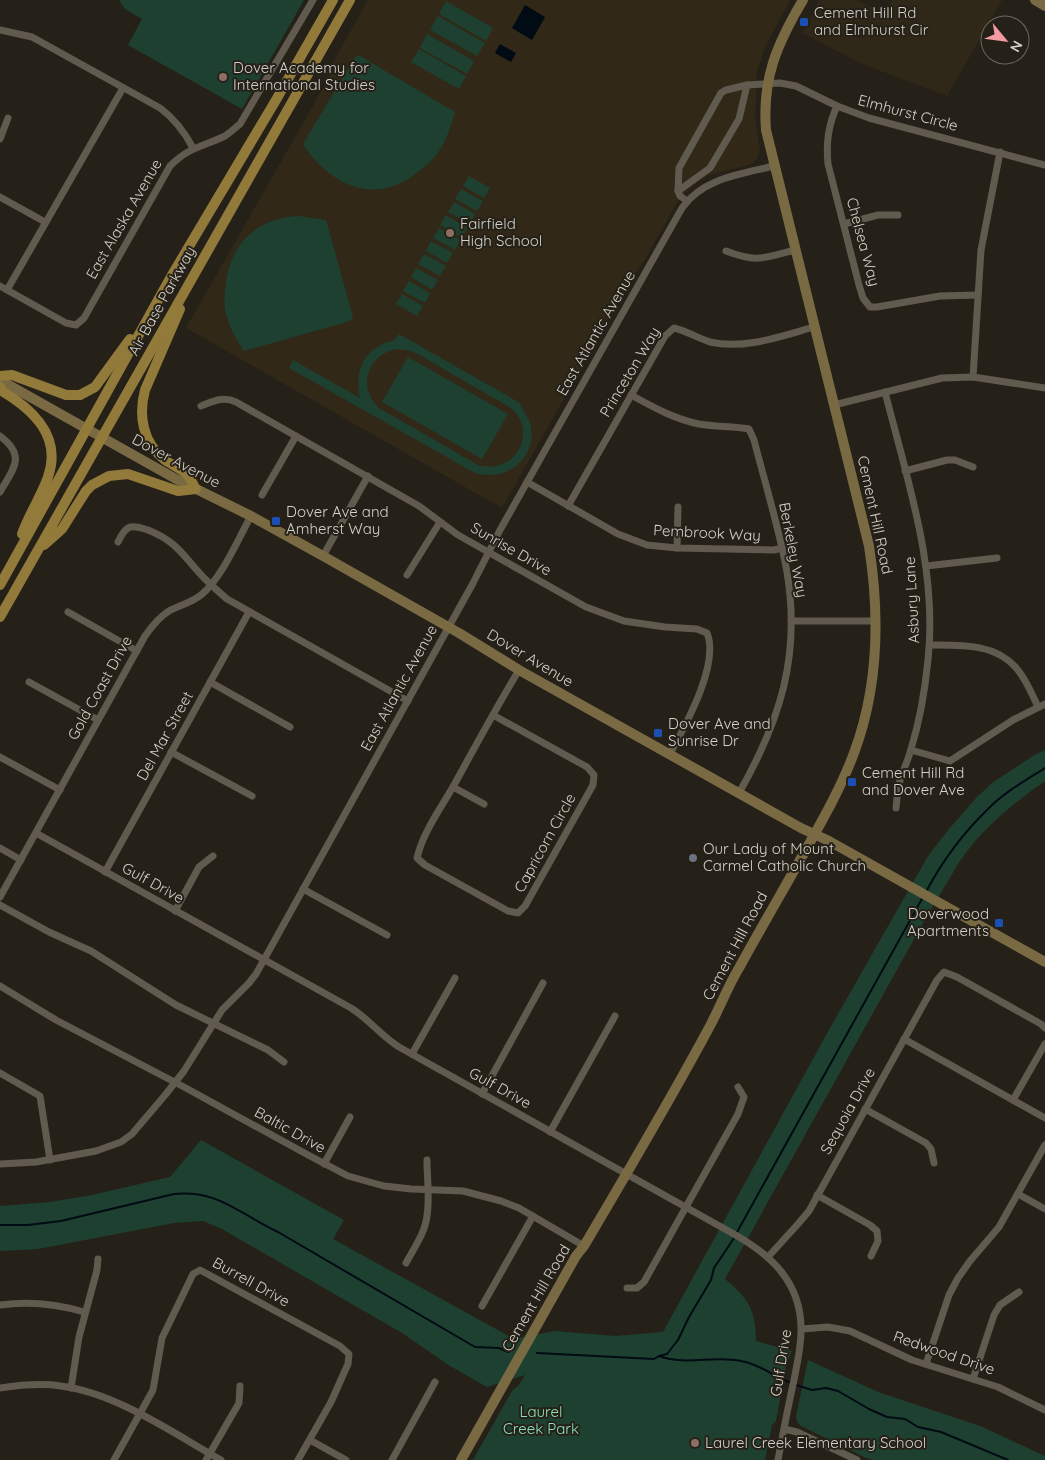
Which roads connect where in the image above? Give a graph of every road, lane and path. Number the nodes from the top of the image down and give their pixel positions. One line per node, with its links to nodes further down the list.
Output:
1 (313, 0): 14 (street, East Alaska Avenue)
2 (333, 0): 30 (main road, Air Base Parkway)
3 (350, 0): 26 (main road, Air Base Parkway)
4 (803, 0): 8 (street, Cement Hill Road)
5 (1035, 0): 6 (street)
6 (1045, 6)
7 (0, 30): 10 (street)
8 (767, 83): 9 (street, Elmhurst Circle); 11 (street, Elmhurst Circle); 17 (street, Cement Hill Road)
9 (747, 85): 18 (street); 18 (street, Elmhurst Circle)
10 (123, 88): 14 (street); 22 (street)
11 (837, 106): 15 (street, Elmhurst Circle); 23 (street, Chelsea Way)
12 (8, 118): 13 (street)
13 (0, 140)
14 (193, 148): 28 (street, East Alaska Avenue)
15 (1000, 152): 16 (street, Elmhurst Circle); 29 (street)
16 (1045, 165)
17 (774, 166): 20 (street, East Atlantic Avenue); 24 (street, Cement Hill Road)
18 (678, 191): 20 (street)
19 (0, 197): 22 (street)
20 (687, 201): 48 (street, East Atlantic Avenue)
21 (898, 215): 23 (street)
22 (45, 222): 28 (street)
23 (844, 224): 29 (street, Chelsea Way)
24 (795, 250): 25 (street); 31 (street, Cement Hill Road)
25 (726, 251)
26 (188, 285): 43 (main road, Air Base Parkway); 49 (main road)
27 (0, 286): 28 (street)
28 (7, 290)
29 (978, 296): 32 (street)
30 (148, 318): 33 (main road); 40 (main road, Air Base Parkway)
31 (814, 326): 37 (street, Princeton Way); 38 (street, Cement Hill Road)
32 (973, 377): 35 (street); 36 (street)
33 (0, 378): 40 (street, Dover Avenue)
34 (0, 387): 63 (main road)
35 (1045, 388)
36 (885, 392): 38 (street); 45 (street, Asbury Lane)
37 (631, 395): 52 (street, Princeton Way); 58 (street, Berkeley Way)
38 (834, 405): 72 (street, Cement Hill Road)
39 (201, 406): 42 (street, Sunrise Drive)
40 (86, 428): 43 (street, Dover Avenue); 63 (main road, Air Base Parkway)
41 (0, 436): 47 (street)
42 (296, 436): 46 (street, Sunrise Drive); 51 (street)
43 (102, 437): 49 (street, Dover Avenue); 60 (main road, Air Base Parkway)
44 (973, 466): 45 (street)
45 (905, 471): 64 (street, Asbury Lane)
46 (368, 476): 55 (street, Sunrise Drive); 61 (street)
47 (3, 479): 50 (street)
48 (526, 482): 52 (street, Pembrook Way); 59 (street, East Atlantic Avenue)
49 (196, 489): 54 (street, Dover Avenue); 60 (main road)
50 (0, 492)
51 (262, 495)
52 (568, 506): 57 (street, Pembrook Way)
53 (678, 507): 57 (street)
54 (251, 516): 61 (street, Dover Avenue); 66 (street, Gold Coast Drive)
55 (440, 522): 59 (street, Sunrise Drive); 65 (street)
56 (118, 542): 66 (street)
57 (677, 548): 58 (street, Pembrook Way)
58 (782, 548): 71 (street, Berkeley Way)
59 (488, 552): 73 (street, East Atlantic Avenue); 86 (street, Sunrise Drive)
60 (36, 553): 70 (main road, Air Base Parkway)
61 (323, 556): 73 (street, Dover Avenue)
62 (997, 558): 64 (street)
63 (13, 561): 67 (main road, Air Base Parkway)
64 (926, 566): 74 (street, Asbury Lane)
65 (408, 576)
66 (211, 584): 69 (street); 75 (street, Gold Coast Drive)
67 (0, 585)
68 (68, 612): 75 (street)
69 (249, 612): 78 (street, Del Mar Street); 79 (street)
70 (0, 617)
71 (792, 621): 72 (street); 90 (street, Berkeley Way)
72 (876, 621): 95 (street, Cement Hill Road)
73 (449, 627): 76 (street, Dover Avenue); 79 (street, East Atlantic Avenue)
74 (930, 645): 80 (street); 84 (street, Asbury Lane)
75 (137, 651): 82 (street, Gold Coast Drive)
76 (519, 670): 81 (street, Capricorn Circle); 86 (street, Dover Avenue)
77 (29, 682): 82 (street)
78 (210, 682): 83 (street); 85 (street, Del Mar Street)
79 (408, 700): 100 (street, East Atlantic Avenue)
80 (1041, 705): 84 (street)
81 (493, 715): 88 (street, Capricorn Circle); 88 (street, Capricorn Circle)
82 (98, 720): 89 (street, Gold Coast Drive)
83 (290, 727)
84 (911, 750): 93 (street, Asbury Lane)
85 (171, 752): 91 (street); 99 (street, Del Mar Street)
86 (670, 754): 90 (street, Dover Avenue)
87 (0, 757): 89 (street)
88 (453, 787): 92 (street)
89 (60, 790): 94 (street, Gold Coast Drive)
90 (740, 793): 95 (street, Dover Avenue)
91 (252, 796)
92 (484, 804)
93 (896, 808)
94 (36, 833): 98 (street, Gold Coast Drive); 99 (street, Gulf Drive)
95 (814, 834): 106 (street, Dover Avenue); 132 (street, Cement Hill Road)
96 (0, 848): 98 (street)
97 (213, 856): 103 (street)
98 (21, 860): 101 (street, Gold Coast Drive)
99 (105, 872): 103 (street, Gulf Drive)
100 (303, 889): 104 (street); 105 (street, East Atlantic Avenue)
101 (0, 897)
102 (0, 905): 111 (street)
103 (175, 910): 105 (street, Gulf Drive)
104 (387, 935)
105 (264, 960): 111 (street, East Atlantic Avenue); 115 (street, Gulf Drive)
106 (1045, 962)
107 (455, 978): 115 (street)
108 (543, 983): 120 (street)
109 (0, 986): 118 (street, Baltic Drive)
110 (614, 1016): 125 (street)
111 (213, 1023): 116 (street); 118 (street, East Atlantic Avenue)
112 (1045, 1028): 113 (street, Sequoia Drive)
113 (904, 1039): 121 (street); 122 (street, Sequoia Drive)
114 (1045, 1044): 121 (street)
115 (412, 1054): 120 (street, Gulf Drive)
116 (284, 1062)
117 (0, 1073): 127 (street)
118 (175, 1082): 127 (street, East Atlantic Avenue); 131 (street, Baltic Drive)
119 (738, 1087): 136 (street)
120 (482, 1094): 125 (street, Gulf Drive)
121 (1013, 1100): 124 (street)
122 (865, 1109): 129 (street); 135 (street, Sequoia Drive)
123 (350, 1117): 131 (street)
124 (1045, 1118)
125 (550, 1132): 132 (street, Gulf Drive)
126 (1045, 1145): 134 (street)
127 (50, 1160): 130 (street, East Atlantic Avenue)
128 (427, 1160): 133 (street)
129 (934, 1163)
130 (0, 1164)
131 (324, 1164): 133 (street, Baltic Drive)
132 (626, 1174): 136 (street, Gulf Drive); 139 (street, Cement Hill Road)
133 (428, 1189): 138 (street, Baltic Drive); 143 (street)
134 (1018, 1194): 137 (street); 150 (street)
135 (817, 1195): 140 (street); 141 (street, Sequoia Drive)
136 (686, 1208): 141 (street, Gulf Drive); 144 (street)
137 (1045, 1209)
138 (533, 1216): 139 (street, Baltic Drive); 147 (street)
139 (584, 1246): 166 (street, Cement Hill Road)
140 (871, 1256)
141 (768, 1257): 149 (street, Gulf Drive)
142 (98, 1259): 148 (street)
143 (406, 1263)
144 (627, 1288)
145 (1019, 1292): 151 (street)
146 (0, 1305): 148 (street)
147 (482, 1306)
148 (84, 1312): 155 (street)
149 (802, 1329): 150 (street, Redwood Drive); 158 (street, Gulf Drive)
150 (926, 1364): 151 (street, Redwood Drive)
151 (973, 1379): 156 (street, Redwood Drive)
152 (435, 1382): 165 (street)
153 (240, 1386): 160 (street)
154 (0, 1388): 155 (street)
155 (71, 1388): 157 (street)
156 (1045, 1410)
157 (140, 1415): 159 (street, Burrell Drive); 160 (street); 161 (street)
158 (784, 1429): 167 (street, Gulf Drive); 168 (street)
159 (310, 1440): 163 (street); 164 (street)
160 (208, 1457): 162 (street)
161 (114, 1460)
162 (221, 1460)
163 (298, 1460)
164 (346, 1460)
165 (392, 1460)
166 (461, 1460)
167 (778, 1460)
168 (857, 1460)

